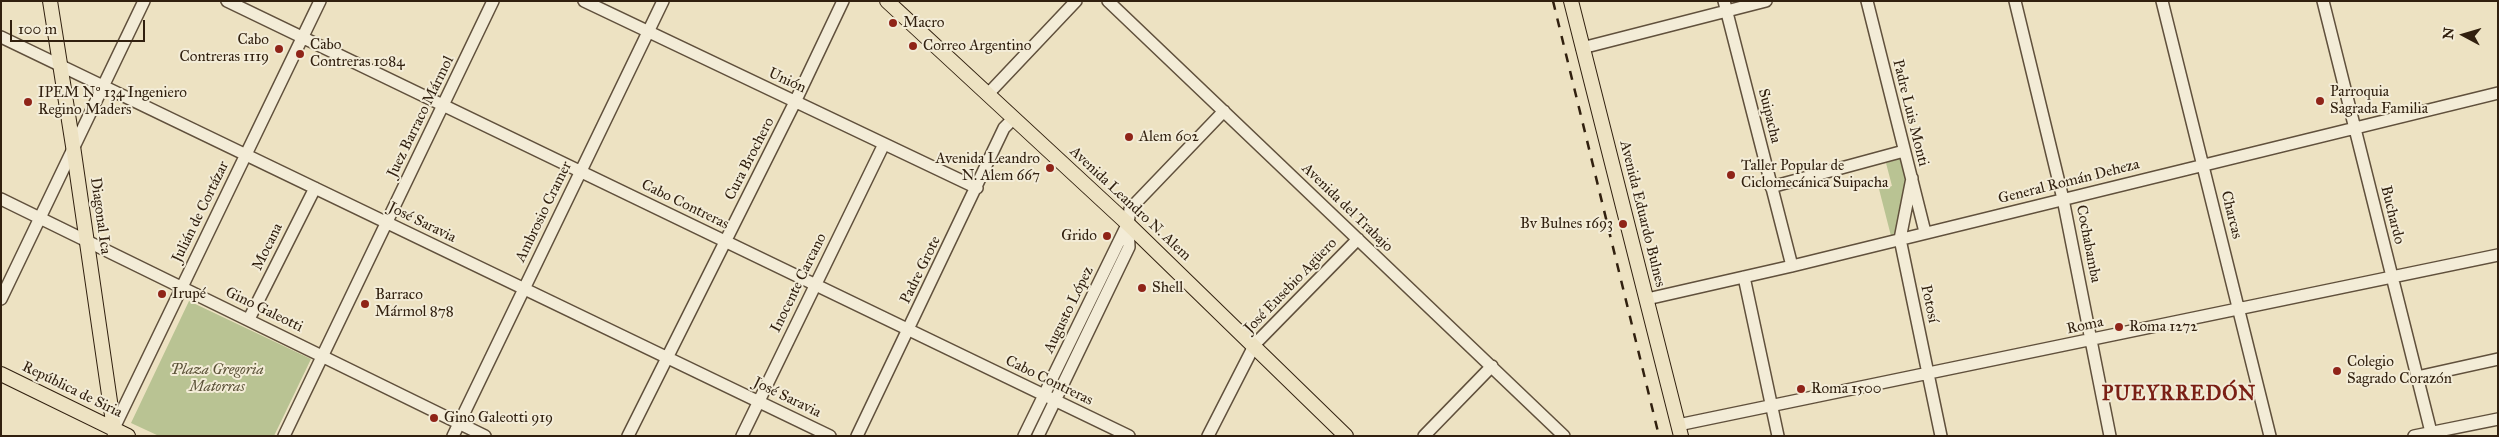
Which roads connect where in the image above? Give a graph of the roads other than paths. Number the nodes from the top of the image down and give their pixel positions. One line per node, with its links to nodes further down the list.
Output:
1 (50, 1): 23 (main road, Diagonal Ica)
2 (144, 1): 24 (street)
3 (227, 1): 21 (street, Cabo Contreras)
4 (320, 1): 21 (street, Julián de Cortázar)
5 (493, 1): 28 (street, Juez Barraco Mármol)
6 (584, 1): 19 (street, Unión)
7 (663, 1): 19 (street, Ambrosio Cramer)
8 (843, 1): 27 (street, Cura Brochero)
9 (887, 1): 26 (main road, Avenida Leandro N. Alem)
10 (1076, 1): 26 (street)
11 (1108, 1): 29 (street, Avenida del Trabajo)
12 (1571, 1): 22 (main road, Avenida Eduardo Bulnes)
13 (1766, 1): 18 (street)
14 (1867, 1): 34 (street, Padre Luis Monti)
15 (2015, 1): 43 (street, Cochabamba)
16 (2162, 1): 36 (street, Charcas)
17 (2323, 1): 31 (street, Buchardo)
18 (1725, 6): 22 (street); 39 (street, Suipacha)
19 (648, 32): 27 (street, Unión); 37 (street, Ambrosio Cramer)
20 (1, 37): 23 (street, José Saravia)
21 (302, 37): 28 (street, Cabo Contreras); 35 (street, Julián de Cortázar)
22 (1582, 48): 60 (main road, Avenida Eduardo Bulnes)
23 (60, 66): 24 (street, José Saravia); 33 (main road, Diagonal Ica)
24 (103, 86): 33 (street); 35 (street, José Saravia)
25 (2498, 93): 31 (street, General Román Deheza)
26 (988, 94): 30 (main road, Avenida Leandro N. Alem)
27 (795, 102): 32 (street, Unión); 51 (street, Cura Brochero)
28 (443, 105): 37 (street, Cabo Contreras); 45 (street, Juez Barraco Mármol)
29 (1224, 111): 46 (street, Augusto López); 48 (street, Avenida del Trabajo)
30 (1014, 118): 41 (street, Padre Grote); 46 (main road, Avenida Leandro N. Alem)
31 (2355, 129): 36 (street, General Román Deheza); 55 (street, Buchardo)
32 (884, 144): 41 (street, Unión); 56 (street, Inocente Carcano)
33 (74, 146): 44 (street); 50 (main road, Diagonal Ica)
34 (1904, 151): 38 (street, Padre Luis Monti); 39 (street)
35 (246, 154): 40 (street, José Saravia); 57 (street, Julián de Cortázar)
36 (2204, 165): 43 (street, General Román Deheza); 61 (street, Charcas)
37 (581, 171): 51 (street, Cabo Contreras); 58 (street, Ambrosio Cramer)
38 (1912, 178): 47 (street, Padre Luis Monti); 49 (street, Potosí)
39 (1772, 187): 53 (street, Suipacha)
40 (314, 188): 45 (street, José Saravia); 62 (street, Mocana)
41 (977, 188): 63 (street, Padre Grote)
42 (1, 199): 44 (street, Gino Galeotti)
43 (2063, 199): 47 (street, General Román Deheza); 64 (street, Cochabamba)
44 (41, 218): 50 (street, Gino Galeotti); 59 (street)
45 (387, 222): 58 (street, José Saravia); 66 (street, Juez Barraco Mármol)
46 (1128, 224): 65 (main road, Avenida Leandro N. Alem); 73 (street, Augusto López)
47 (1925, 232): 49 (street, General Román Deheza)
48 (1358, 239): 65 (street, José Eusebio Agüero); 69 (street, Avenida del Trabajo)
49 (1900, 239): 53 (street, General Román Deheza); 71 (street, Potosí)
50 (86, 240): 57 (street, Gino Galeotti); 79 (main road, Diagonal Ica)
51 (726, 241): 56 (street, Cabo Contreras); 67 (street, Cura Brochero)
52 (2498, 255): 55 (street, Roma)
53 (1792, 266): 54 (street, General Román Deheza)
54 (1744, 277): 60 (street, General Román Deheza); 75 (street)
55 (2392, 277): 61 (street, Roma); 72 (street, Buchardo)
56 (816, 284): 63 (street, Cabo Contreras); 74 (street, Inocente Carcano)
57 (182, 286): 62 (street, Gino Galeotti); 79 (street, Julián de Cortázar)
58 (524, 288): 67 (street, José Saravia); 77 (street, Ambrosio Cramer)
59 (1, 299)
60 (1647, 299): 78 (main road, Avenida Eduardo Bulnes)
61 (2239, 309): 64 (street, Roma); 99 (street, Charcas)
62 (249, 320): 66 (street, Gino Galeotti)
63 (910, 330): 73 (street, Cabo Contreras); 88 (street, Padre Grote)
64 (2092, 340): 71 (street, Roma); 98 (street, Cochabamba)
65 (1255, 344): 92 (street, José Eusebio Agüero); 93 (main road, Avenida Leandro N. Alem)
66 (323, 356): 77 (street, Gino Galeotti); 82 (street, Juez Barraco Mármol)
67 (667, 357): 74 (street, José Saravia); 85 (street, Cura Brochero)
68 (2498, 359): 72 (street)
69 (1492, 366): 94 (street); 95 (street, Avenida del Trabajo)
70 (1, 374): 79 (main road, República de Siria)
71 (1928, 374): 75 (street, Roma); 97 (street, Potosí)
72 (2417, 377): 80 (street, Buchardo)
73 (1049, 398): 89 (street, Augusto López); 90 (street, Augusto López); 91 (street, Cabo Contreras)
74 (758, 401): 86 (street, Inocente Carcano); 87 (street, José Saravia)
75 (1771, 406): 78 (street, Roma); 96 (street)
76 (2498, 419): 80 (street)
77 (459, 423): 83 (street, Ambrosio Cramer); 84 (street, Gino Galeotti)
78 (1679, 431)
79 (113, 433): 81 (main road, República de Siria)
80 (2431, 434): 100 (street)
81 (128, 436)
82 (284, 436)
83 (453, 436)
84 (485, 436)
85 (628, 436)
86 (742, 436)
87 (830, 436)
88 (857, 436)
89 (1024, 436)
90 (1038, 436)
91 (1129, 436)
92 (1208, 436)
93 (1346, 436)
94 (1424, 436)
95 (1564, 436)
96 (1778, 436)
97 (1941, 436)
98 (2110, 436)
99 (2270, 436)
100 (2414, 436)

